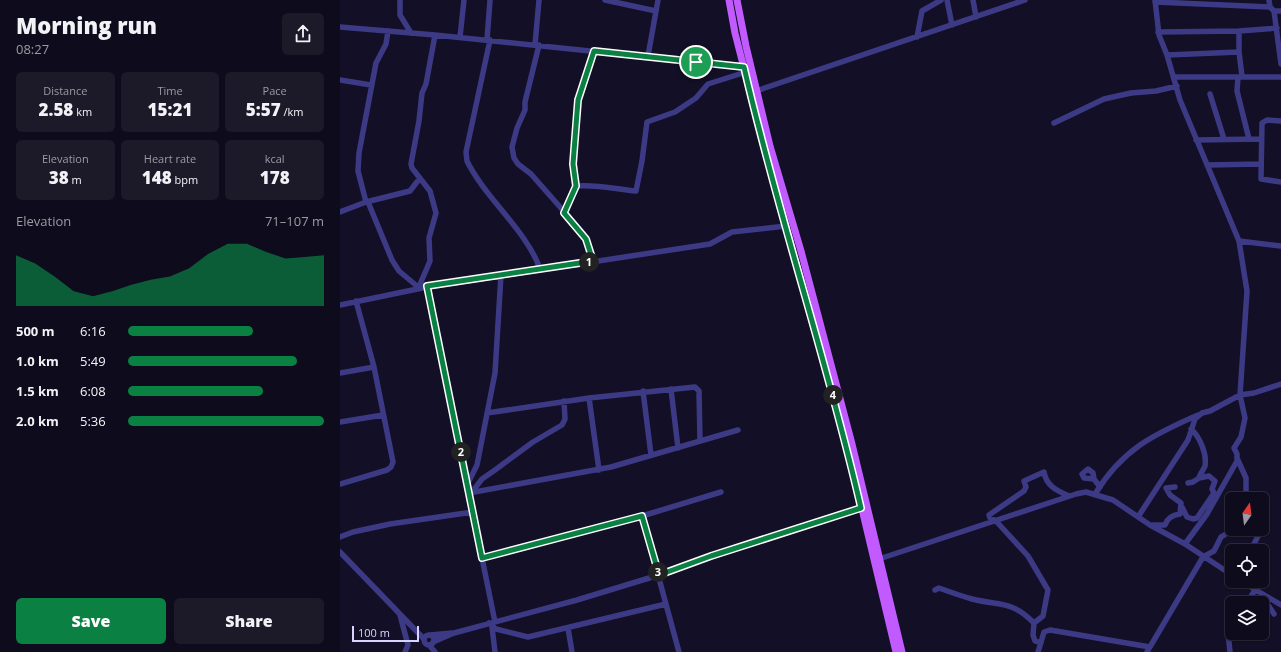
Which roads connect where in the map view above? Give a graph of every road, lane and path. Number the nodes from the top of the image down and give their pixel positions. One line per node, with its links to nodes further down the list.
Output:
1 (400, 0): 26 (street)
2 (464, 0): 29 (street)
3 (490, 0): 31 (street)
4 (539, 0): 32 (street)
5 (605, 0): 17 (street)
6 (658, 0): 17 (street)
7 (728, 0): 38 (main road)
8 (737, 0): 45 (main road)
9 (941, 0): 30 (street)
10 (947, 0): 20 (street)
11 (973, 0): 19 (street)
12 (1025, 0): 19 (street)
13 (1269, 0): 16 (street)
14 (1155, 1): 15 (street); 25 (street)
15 (1180, 2): 16 (street)
16 (1272, 9): 18 (street); 22 (street)
17 (656, 11): 36 (street)
18 (1281, 11)
19 (976, 17): 20 (street)
20 (952, 25): 30 (street)
21 (340, 28): 23 (street)
22 (1277, 28): 24 (street); 28 (street)
23 (388, 31): 26 (street); 43 (street)
24 (1239, 31): 25 (street); 34 (street)
25 (1158, 32): 35 (street)
26 (411, 33): 27 (street)
27 (435, 35): 29 (street); 55 (street)
28 (1279, 36): 37 (street)
29 (460, 37): 31 (street)
30 (917, 37): 45 (street)
31 (488, 40): 32 (street); 65 (street)
32 (537, 45): 33 (street); 60 (street)
33 (594, 51): 36 (street); 57 (street)
34 (1239, 52): 35 (street); 40 (street)
35 (1167, 55): 39 (street)
36 (648, 56): 38 (street)
37 (1281, 64)
38 (745, 70): 57 (street); 61 (main road)
39 (1174, 77): 40 (street); 44 (street)
40 (1240, 77): 41 (street); 50 (street)
41 (1281, 77)
42 (340, 80): 43 (street)
43 (371, 85): 58 (street)
44 (1177, 86): 48 (street); 52 (street)
45 (756, 90): 102 (main road)
46 (1210, 94): 49 (street)
47 (1281, 121): 51 (street)
48 (1054, 123)
49 (1224, 139): 50 (street); 52 (street)
50 (1249, 139): 51 (street)
51 (1261, 139): 53 (street)
52 (1196, 140): 54 (street)
53 (1261, 164): 54 (street); 56 (street)
54 (1207, 166): 62 (street)
55 (420, 178): 58 (street); 68 (street)
56 (1281, 182)
57 (576, 186): 60 (street)
58 (367, 202): 59 (street); 68 (street)
59 (340, 212)
60 (564, 213): 64 (street)
61 (786, 226): 64 (street); 102 (main road)
62 (1239, 241): 63 (street); 76 (street)
63 (1281, 246)
64 (593, 261): 65 (street)
65 (540, 270): 66 (street)
66 (501, 275): 67 (street); 79 (street)
67 (427, 286): 68 (street); 94 (street)
68 (418, 288): 69 (street)
69 (356, 301): 70 (street); 71 (street)
70 (340, 305)
71 (374, 367): 72 (street); 81 (street)
72 (340, 374)
73 (1281, 384): 76 (street)
74 (671, 389): 75 (street); 85 (street); 86 (street)
75 (643, 392): 77 (street); 87 (street)
76 (1240, 395): 80 (street); 88 (street)
77 (589, 398): 78 (street); 89 (street)
78 (564, 402): 79 (street); 97 (street)
79 (487, 413): 94 (street)
80 (1202, 413): 83 (street); 95 (street)
81 (384, 414): 82 (street); 93 (street)
82 (340, 422)
83 (1191, 429): 90 (street); 106 (street)
84 (738, 430): 85 (street)
85 (700, 441): 86 (street)
86 (678, 448): 87 (street)
87 (651, 455): 89 (street)
88 (1237, 458): 99 (street); 111 (street)
89 (599, 470): 97 (street)
90 (1198, 478): 92 (street); 103 (street)
91 (1094, 479): 95 (street)
92 (1188, 483)
93 (340, 484)
94 (467, 485): 97 (street)
95 (1100, 487): 100 (street)
96 (1175, 487): 103 (street)
97 (471, 492): 104 (street)
98 (721, 492): 105 (street)
99 (1247, 492)
100 (1096, 494): 101 (street); 106 (street)
101 (1069, 496): 107 (street); 107 (street)
102 (864, 507): 115 (main road); 117 (street); 145 (main road)
103 (1182, 507): 108 (street)
104 (473, 512): 110 (street); 114 (street)
105 (642, 516): 114 (street); 117 (street)
106 (1138, 517): 108 (street)
107 (996, 521): 115 (street); 130 (street)
108 (1150, 525): 111 (street)
109 (1225, 535): 113 (street)
110 (340, 537)
111 (1185, 544): 113 (street)
112 (340, 552): 128 (street)
113 (1203, 557): 116 (street); 139 (street)
114 (482, 558): 129 (street)
115 (879, 559): 146 (main road)
116 (1225, 570)
117 (659, 575): 124 (street); 129 (street)
118 (1252, 588): 120 (street)
119 (935, 590): 130 (street)
120 (1255, 590): 121 (street); 122 (street)
121 (1251, 596)
122 (1264, 596)
123 (1269, 599): 125 (street)
124 (666, 604): 132 (street); 144 (street)
125 (1281, 605)
126 (1269, 606): 127 (street)
127 (1274, 614)
128 (400, 615): 135 (street); 140 (street)
129 (495, 622): 131 (street)
130 (1034, 623): 138 (street)
131 (490, 625): 132 (street); 133 (street); 142 (street)
132 (568, 628): 143 (street)
133 (454, 633): 134 (street); 137 (street)
134 (430, 635): 135 (street); 137 (street)
135 (424, 639): 137 (street)
136 (1229, 640): 148 (street)
137 (431, 643): 141 (street)
138 (1042, 644): 139 (street); 147 (street)
139 (1149, 649)
140 (405, 652)
141 (435, 652)
142 (495, 652)
143 (572, 652)
144 (679, 652)
145 (896, 652)
146 (902, 652)
147 (1038, 652)
148 (1230, 652)

